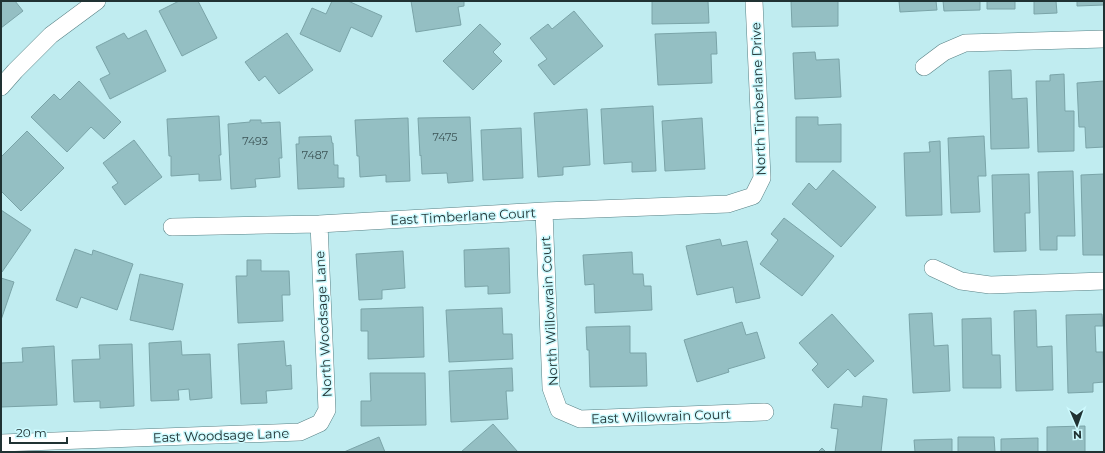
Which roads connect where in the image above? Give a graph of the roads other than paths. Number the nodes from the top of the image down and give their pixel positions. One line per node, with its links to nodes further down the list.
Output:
1 (97, 1): 5 (street)
2 (754, 1): 6 (street, North Timberlane Drive)
3 (1104, 39): 4 (street)
4 (924, 68)
5 (1, 87)
6 (753, 196): 7 (street, East Timberlane Court)
7 (544, 211): 8 (street, East Timberlane Court); 12 (street, North Willowrain Court)
8 (318, 224): 9 (street, East Timberlane Court); 14 (street, North Woodsage Lane)
9 (172, 227)
10 (933, 268): 11 (street)
11 (1104, 281)
12 (559, 410): 13 (street, East Willowrain Court)
13 (765, 412)
14 (320, 423): 15 (street, East Woodsage Lane)
15 (1, 443)

